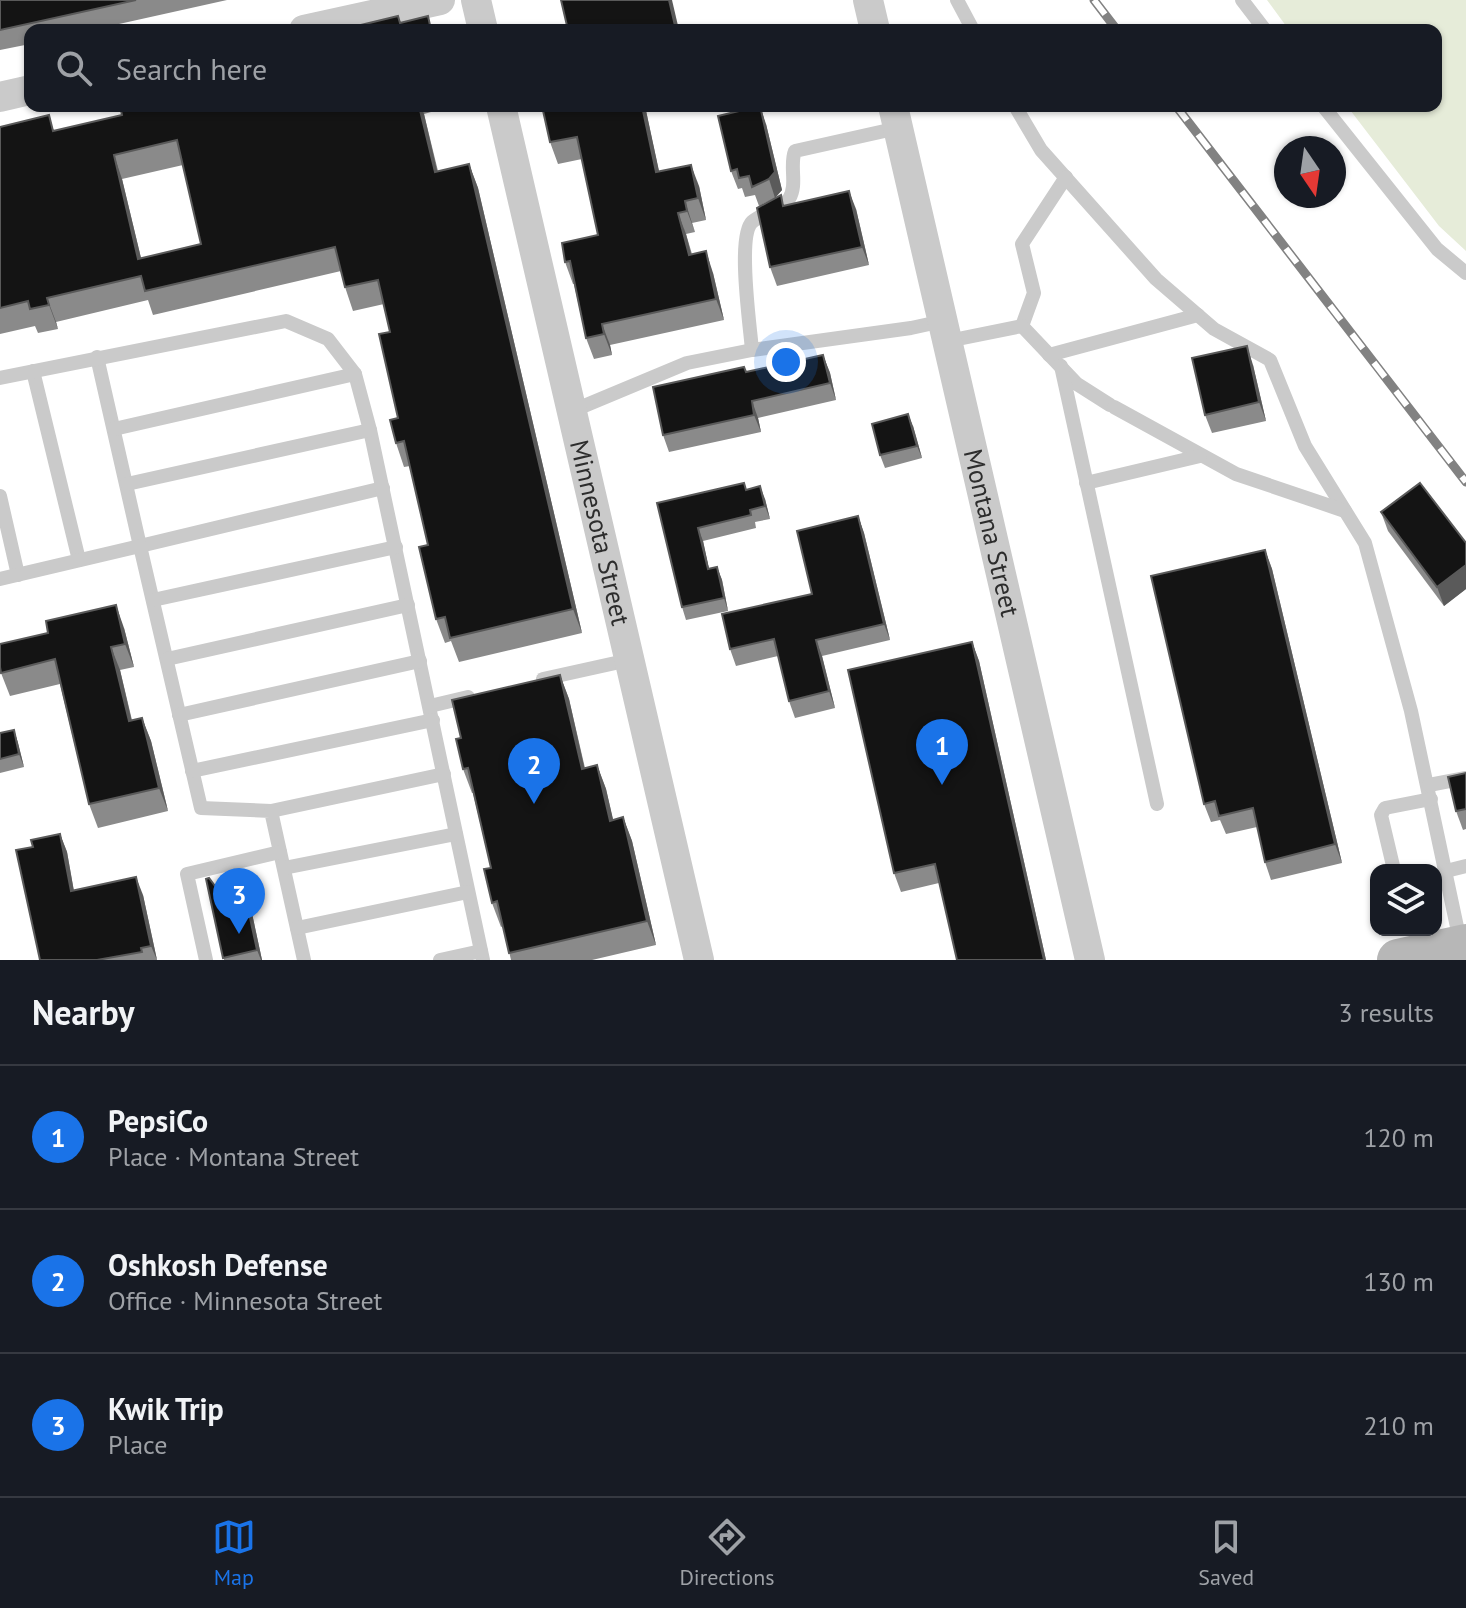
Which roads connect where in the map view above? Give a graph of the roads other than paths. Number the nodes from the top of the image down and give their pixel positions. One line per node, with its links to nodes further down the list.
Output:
1 (440, 0): 6 (street)
2 (476, 0): 7 (street)
3 (868, 0): 8 (street)
4 (957, 0): 9 (lane)
5 (1242, 0): 10 (lane)
6 (331, 24)
7 (482, 24)
8 (874, 24)
9 (970, 24)
10 (1260, 24)
11 (24, 91): 12 (street)
12 (0, 97)
13 (502, 112): 29 (street, Minnesota Street)
14 (1019, 112): 17 (lane)
15 (1328, 112): 18 (lane)
16 (895, 117): 21 (street, Montana Street); 22 (lane)
17 (1066, 177): 19 (lane); 20 (lane)
18 (1466, 273)
19 (1198, 315): 23 (lane); 37 (lane)
20 (1022, 326): 21 (lane); 23 (lane)
21 (945, 331): 22 (lane); 72 (street, Montana Street)
22 (752, 350): 29 (lane)
23 (1049, 355): 25 (lane)
24 (97, 357): 26 (lane); 27 (lane); 30 (lane)
25 (1061, 366): 32 (lane); 33 (lane)
26 (33, 371): 28 (lane); 40 (lane)
27 (355, 374): 30 (lane); 31 (lane)
28 (0, 378)
29 (572, 411): 46 (street, Minnesota Street)
30 (114, 429): 34 (lane)
31 (370, 430): 34 (lane); 35 (lane)
32 (1200, 456): 33 (lane); 37 (lane)
33 (1086, 483): 56 (lane)
34 (127, 484): 38 (lane)
35 (383, 488): 38 (lane); 39 (lane)
36 (0, 496): 41 (lane)
37 (1345, 511): 55 (lane)
38 (140, 546): 40 (lane); 43 (lane)
39 (396, 547): 43 (lane); 44 (lane)
40 (79, 560): 41 (lane)
41 (18, 575): 42 (lane)
42 (0, 579)
43 (153, 600): 45 (lane)
44 (408, 605): 45 (lane); 47 (lane)
45 (167, 659): 51 (lane)
46 (629, 660): 48 (lane); 71 (street, Minnesota Street)
47 (420, 661): 50 (lane); 51 (lane)
48 (522, 684)
49 (476, 695): 50 (lane)
50 (431, 713): 52 (lane); 53 (lane)
51 (179, 715): 52 (lane)
52 (192, 771): 57 (lane)
53 (444, 774): 57 (lane); 58 (lane)
54 (1466, 778): 55 (lane)
55 (1430, 792): 60 (lane); 63 (lane)
56 (1157, 804)
57 (271, 811): 59 (lane)
58 (456, 834): 62 (lane); 64 (lane)
59 (280, 852): 62 (lane); 68 (lane)
60 (1393, 864)
61 (1466, 866): 63 (lane)
62 (284, 868): 65 (lane)
63 (1444, 882): 66 (lane)
64 (468, 892): 65 (lane); 67 (lane)
65 (297, 928): 69 (lane)
66 (1464, 945): 73 (main road)
67 (482, 956): 70 (lane)
68 (206, 960)
69 (304, 960)
70 (440, 960)
71 (697, 960)
72 (1090, 960)
73 (1398, 960)

